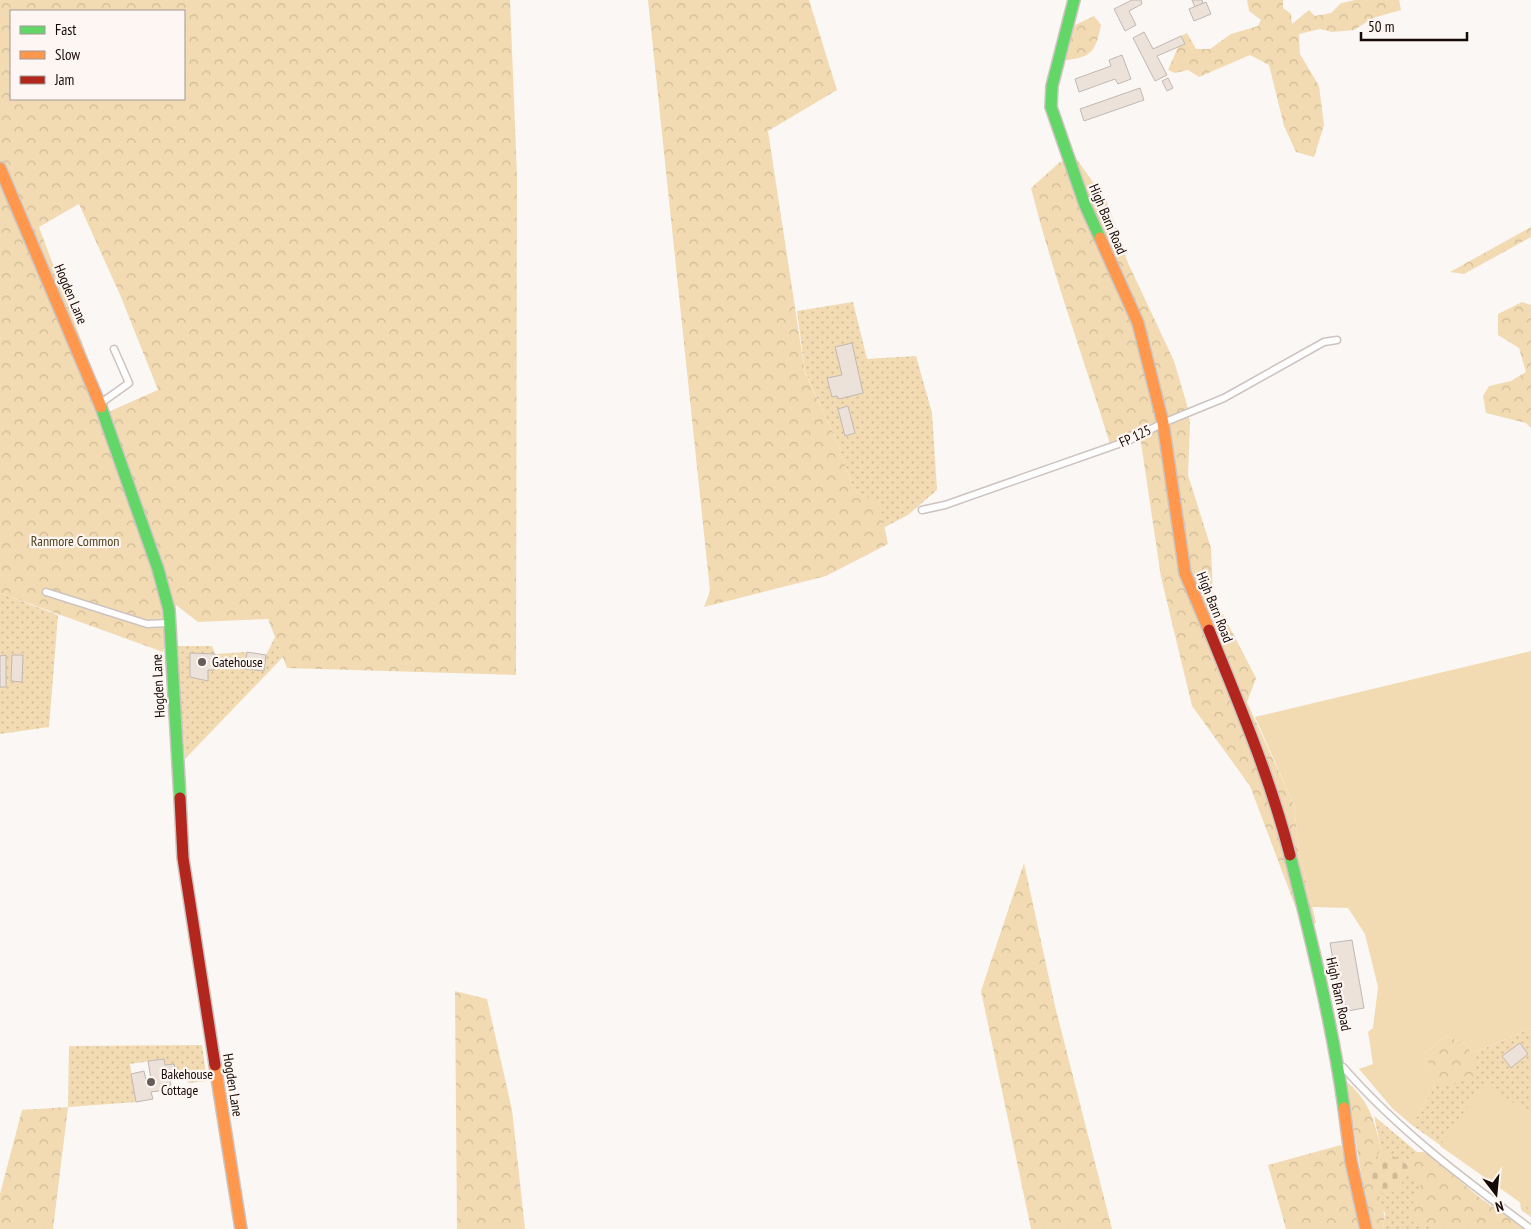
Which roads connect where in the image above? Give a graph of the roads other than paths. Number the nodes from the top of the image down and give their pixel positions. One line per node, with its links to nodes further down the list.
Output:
1 (1074, 0): 6 (street, High Barn Road)
2 (0, 168): 5 (street, Hogden Lane)
3 (1337, 340): 6 (lane, FP 125)
4 (114, 349): 5 (lane)
5 (100, 404): 9 (street, Hogden Lane)
6 (1162, 423): 7 (lane, FP 125); 10 (street, High Barn Road)
7 (922, 510)
8 (46, 592): 9 (lane)
9 (170, 623): 12 (street, Hogden Lane)
10 (1337, 1061): 11 (lane); 13 (street, High Barn Road)
11 (1531, 1228)
12 (241, 1229)
13 (1366, 1229)

